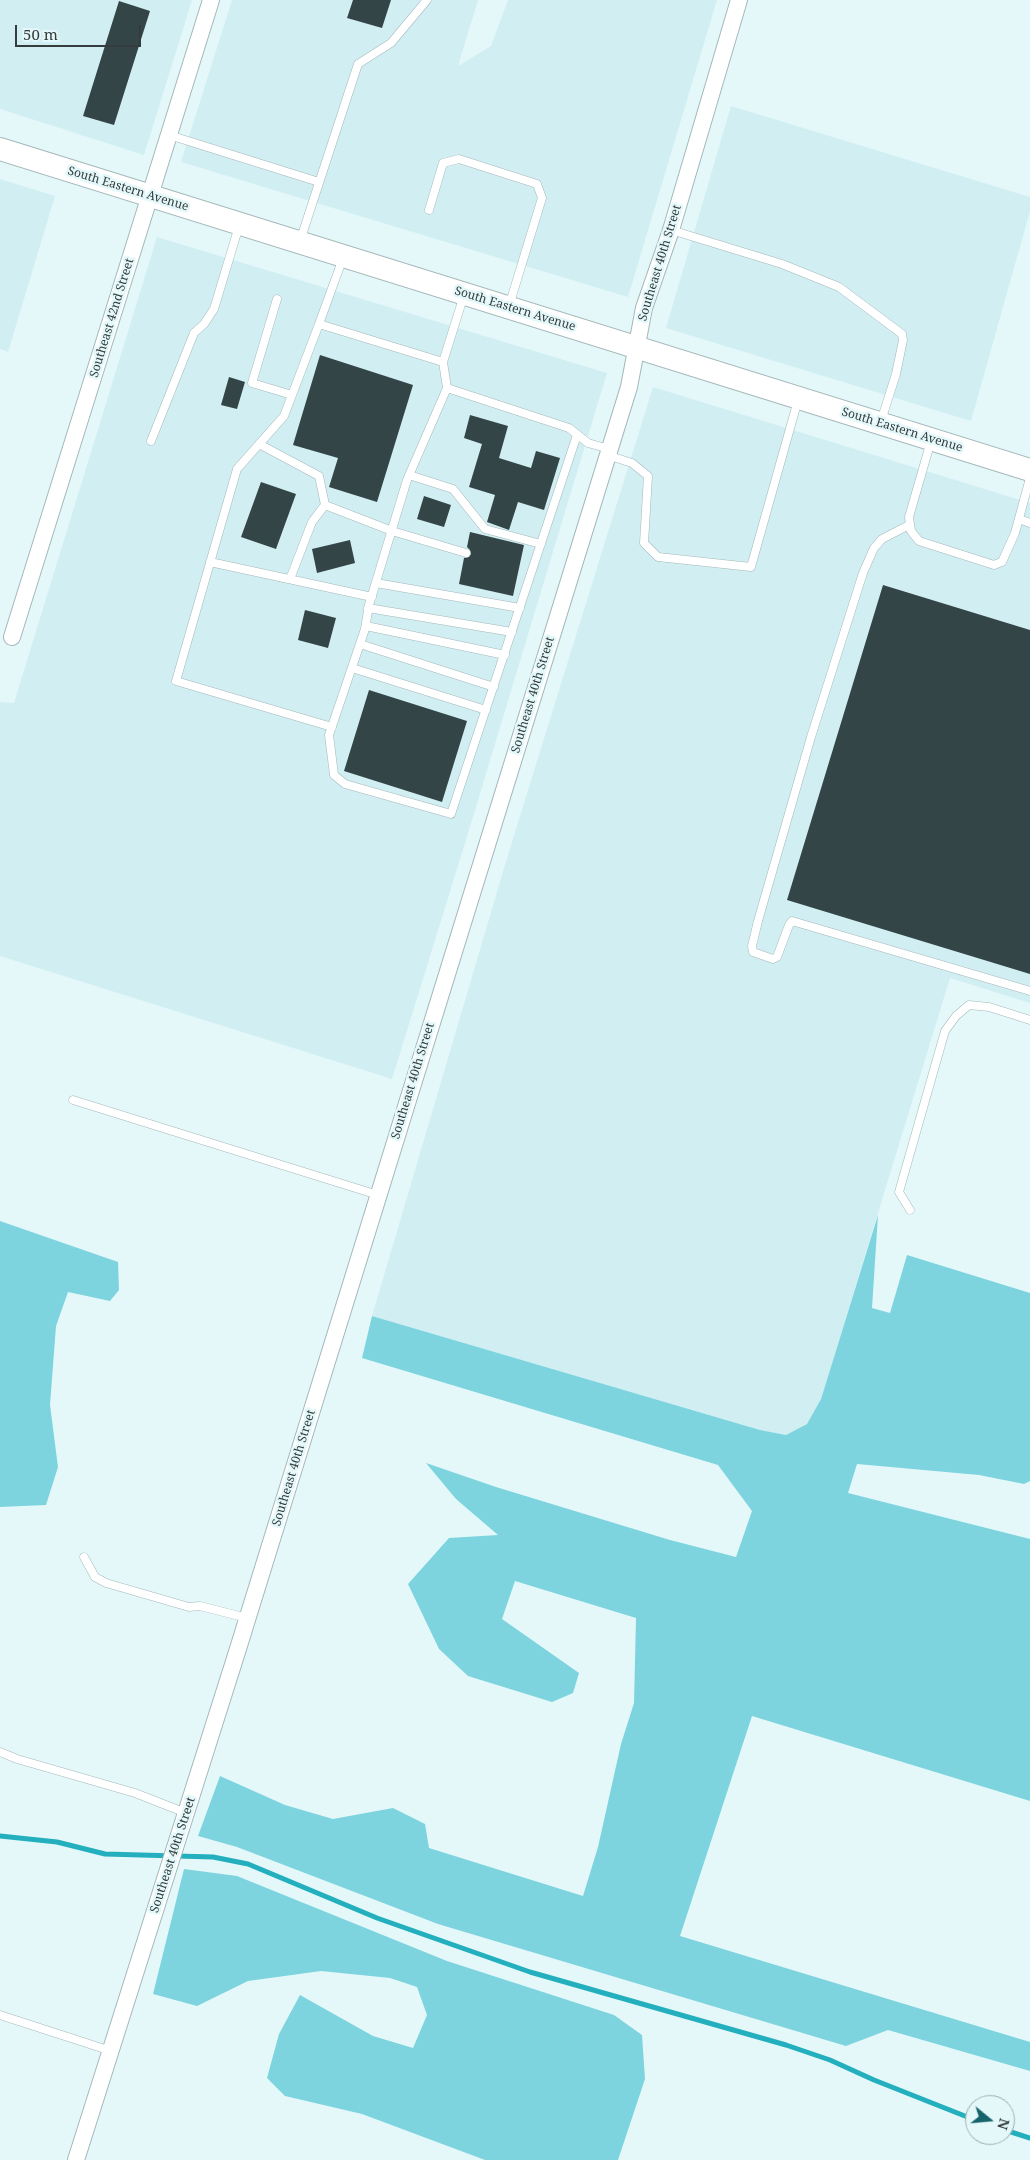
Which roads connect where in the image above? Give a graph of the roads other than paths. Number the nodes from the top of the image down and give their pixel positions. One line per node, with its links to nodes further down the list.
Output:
1 (211, 0): 4 (street, Southeast 42nd Street)
2 (427, 0): 6 (lane)
3 (739, 0): 10 (street, Southeast 40th Street)
4 (169, 134): 6 (lane); 7 (street, Southeast 42nd Street)
5 (0, 149): 7 (main road, South Eastern Avenue)
6 (319, 182): 11 (lane)
7 (150, 196): 9 (main road, South Eastern Avenue); 46 (street, Southeast 42nd Street)
8 (429, 210): 15 (lane)
9 (239, 224): 11 (main road, South Eastern Avenue); 25 (lane)
10 (671, 230): 17 (street, Southeast 40th Street); 22 (lane)
11 (299, 242): 12 (main road, South Eastern Avenue)
12 (344, 256): 13 (main road, South Eastern Avenue); 16 (lane)
13 (464, 294): 15 (main road, South Eastern Avenue); 18 (lane)
14 (277, 300): 20 (lane)
15 (508, 308): 17 (main road, South Eastern Avenue)
16 (319, 324): 18 (lane); 20 (lane)
17 (637, 346): 21 (main road, South Eastern Avenue); 27 (street, Southeast 40th Street)
18 (443, 362): 19 (lane)
19 (447, 388): 23 (lane); 29 (lane)
20 (292, 396): 26 (lane)
21 (798, 398): 22 (main road, South Eastern Avenue); 27 (lane)
22 (881, 423): 24 (main road, South Eastern Avenue)
23 (577, 435): 27 (lane); 36 (lane)
24 (931, 439): 28 (main road, South Eastern Avenue); 34 (lane)
25 (151, 441)
26 (259, 444): 31 (lane); 38 (lane)
27 (608, 452): 56 (street, Southeast 40th Street)
28 (1030, 470)
29 (409, 475): 35 (lane); 36 (lane)
30 (1030, 478): 32 (lane)
31 (325, 505): 35 (lane); 39 (lane)
32 (1019, 520): 33 (lane); 34 (lane)
33 (1030, 523)
34 (909, 525): 53 (lane)
35 (392, 531): 37 (lane); 40 (lane)
36 (542, 544): 43 (lane)
37 (466, 553)
38 (210, 562): 39 (lane); 52 (lane)
39 (290, 580): 41 (lane)
40 (376, 583): 41 (lane); 43 (lane)
41 (372, 597): 42 (lane)
42 (368, 608): 44 (lane); 45 (lane)
43 (520, 608): 45 (lane)
44 (366, 626): 47 (lane); 48 (lane)
45 (512, 632): 48 (lane)
46 (12, 637)
47 (360, 644): 49 (lane); 50 (lane)
48 (505, 655): 50 (lane)
49 (352, 668): 51 (lane); 52 (lane)
50 (494, 686): 51 (lane)
51 (486, 710): 52 (lane)
52 (332, 727)
53 (1030, 991)
54 (1030, 1020): 57 (lane)
55 (73, 1100): 56 (lane)
56 (378, 1195): 59 (street, Southeast 40th Street)
57 (910, 1210)
58 (84, 1557): 59 (lane)
59 (247, 1618): 61 (street, Southeast 40th Street)
60 (0, 1752): 61 (lane)
61 (186, 1813): 63 (street, Southeast 40th Street)
62 (0, 2016): 63 (lane)
63 (111, 2051): 64 (street, Southeast 40th Street)
64 (76, 2160)

